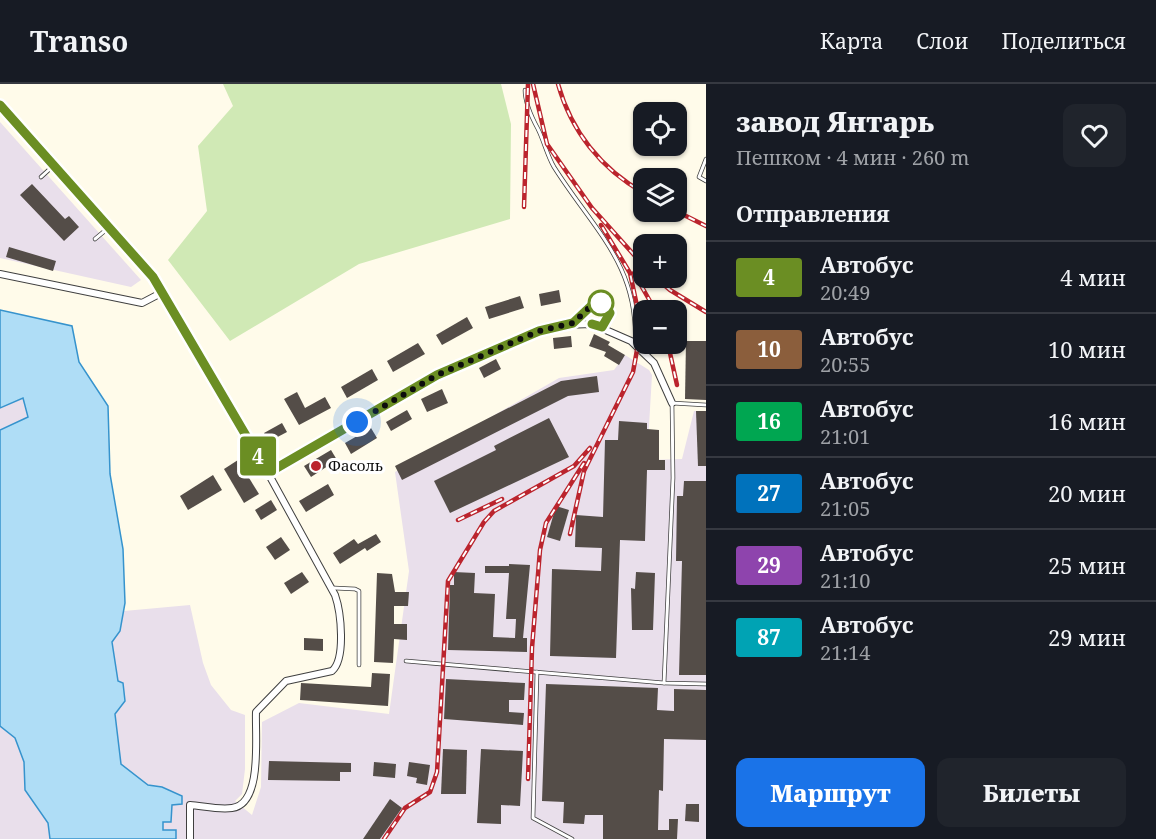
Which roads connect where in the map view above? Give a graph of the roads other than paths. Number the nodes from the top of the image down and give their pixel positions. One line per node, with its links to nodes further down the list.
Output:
1 (525, 90): 11 (lane)
2 (2, 109): 4 (street)
3 (706, 159): 6 (lane)
4 (54, 165): 5 (lane); 7 (street)
5 (41, 177)
6 (706, 181)
7 (109, 227): 8 (lane); 10 (street)
8 (95, 239)
9 (0, 274): 10 (street)
10 (161, 292): 18 (street)
11 (633, 302)
12 (573, 323): 13 (street); 13 (lane); 18 (street)
13 (602, 327): 14 (street)
14 (633, 343)
15 (645, 354): 16 (street)
16 (672, 403): 17 (lane); 23 (lane)
17 (706, 405)
18 (268, 473): 19 (street)
19 (332, 589): 21 (lane); 25 (street)
20 (406, 661): 22 (lane)
21 (359, 665)
22 (537, 672): 23 (lane); 26 (lane)
23 (664, 682): 24 (lane)
24 (706, 684)
25 (190, 839)
26 (572, 839)

